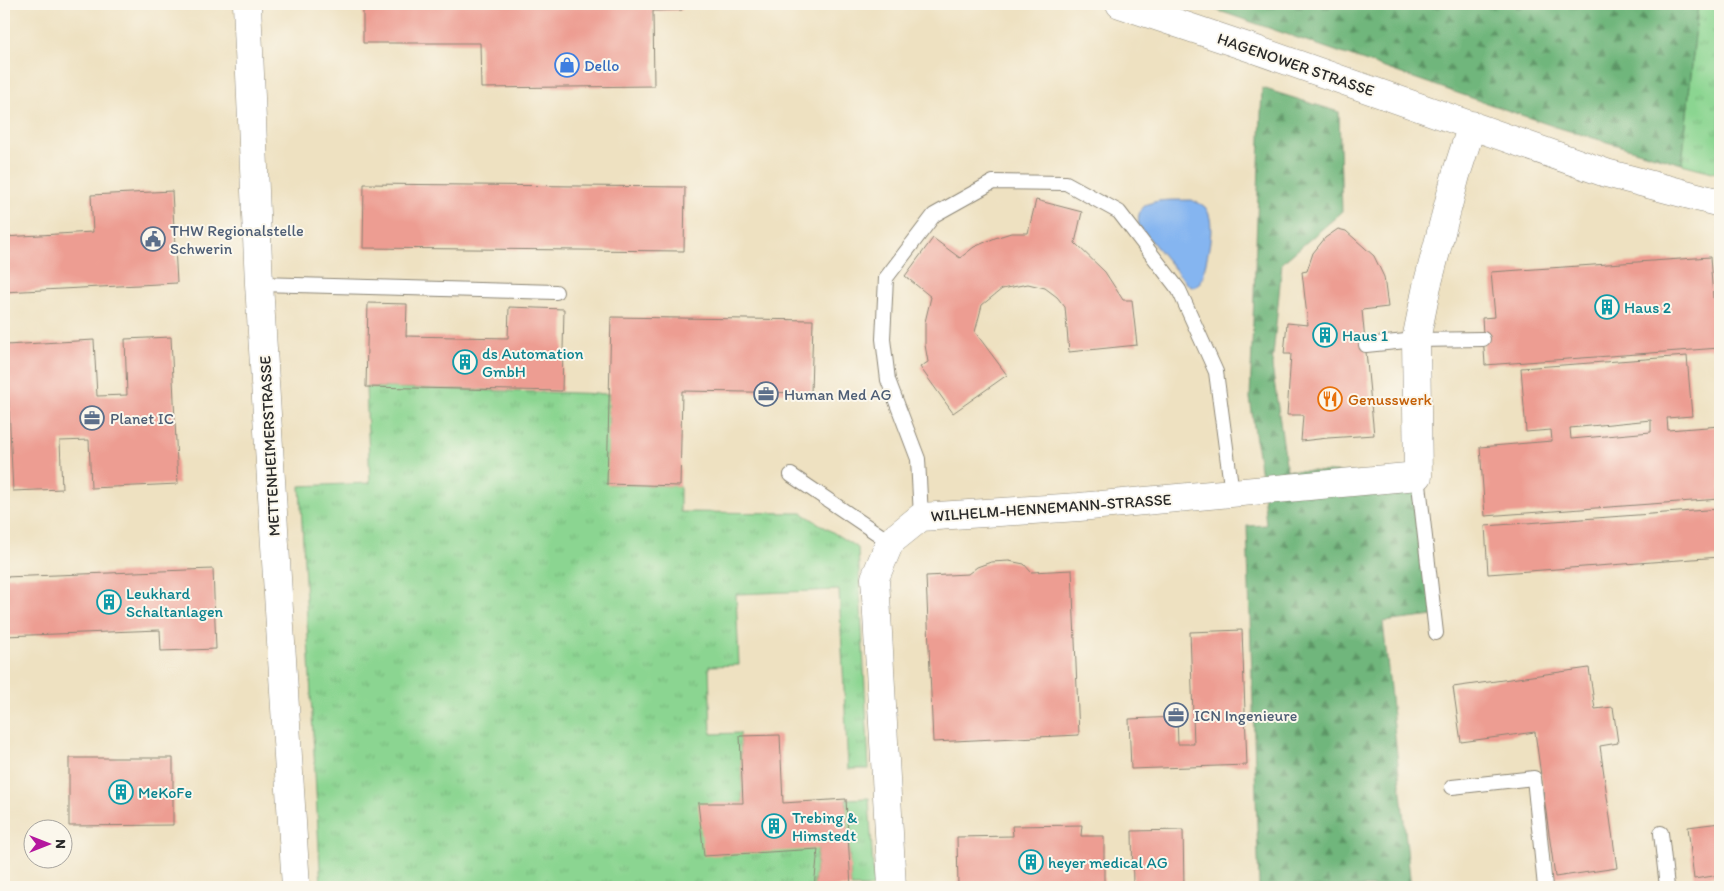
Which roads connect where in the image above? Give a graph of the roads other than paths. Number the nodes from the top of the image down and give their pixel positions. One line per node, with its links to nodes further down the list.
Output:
1 (246, 4): 5 (street, METTENHEIMERSTRASSE)
2 (1120, 4): 3 (street, HAGENOWER STRASSE)
3 (1472, 125): 4 (street, HAGENOWER STRASSE); 8 (street)
4 (1720, 202)
5 (259, 284): 6 (lane); 18 (street, METTENHEIMERSTRASSE)
6 (556, 292)
7 (1483, 338): 8 (lane)
8 (1416, 340): 9 (lane); 11 (street)
9 (1366, 345)
10 (792, 475): 14 (lane)
11 (1418, 476): 12 (street, WILHELM-HENNEMANN-STRASSE); 15 (lane)
12 (1232, 493): 13 (street, WILHELM-HENNEMANN-STRASSE); 13 (lane)
13 (921, 517): 14 (street, WILHELM-HENNEMANN-STRASSE)
14 (890, 542): 19 (street, WILHELM-HENNEMANN-STRASSE)
15 (1436, 633)
16 (1452, 786): 20 (lane)
17 (1661, 834): 21 (lane)
18 (296, 887)
19 (892, 887)
20 (1545, 887)
21 (1667, 887)

